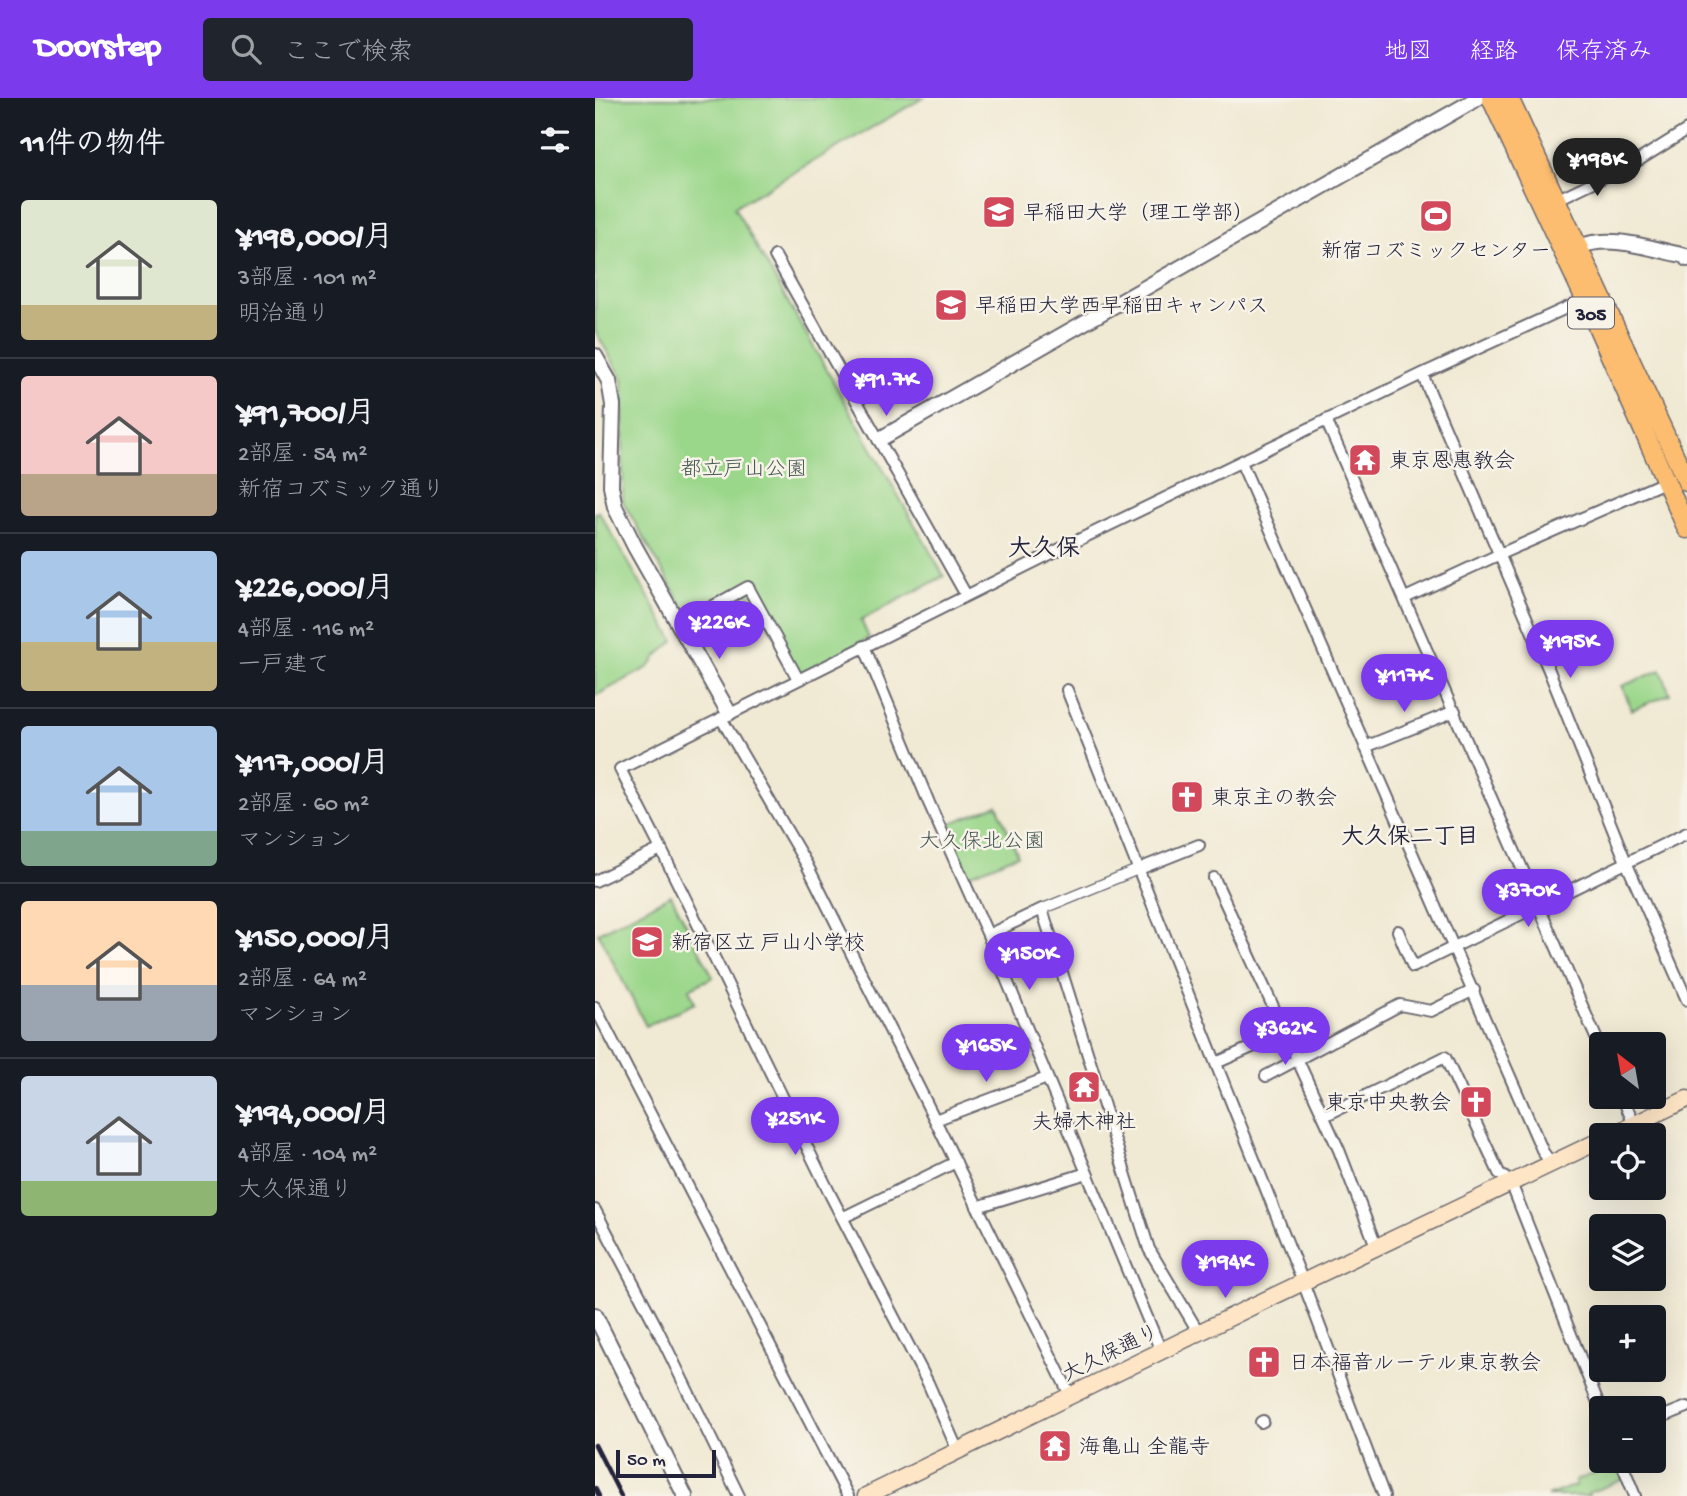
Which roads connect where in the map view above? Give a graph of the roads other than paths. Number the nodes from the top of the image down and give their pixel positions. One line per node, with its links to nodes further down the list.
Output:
1 (1478, 98): 13 (street)
2 (1491, 98): 5 (main road, 305)
3 (1509, 98): 5 (main road, 305)
4 (1687, 130): 5 (street)
5 (1549, 203): 6 (main road, 305); 9 (main road, 305)
6 (1580, 247): 8 (street); 9 (main road, 305)
7 (775, 256): 13 (street)
8 (1687, 257)
9 (1593, 295): 11 (street); 15 (main road, 305); 16 (main road, 305)
10 (595, 356): 21 (street)
11 (1422, 374): 12 (street); 18 (street)
12 (1326, 420): 14 (street); 20 (street)
13 (880, 439): 19 (street)
14 (1241, 462): 19 (street); 27 (street)
15 (1667, 481): 17 (main road, 305); 18 (street)
16 (1687, 482)
17 (1687, 529)
18 (1500, 554): 20 (street); 31 (street)
19 (966, 595): 22 (street)
20 (1405, 598): 25 (street)
21 (679, 625): 23 (street); 26 (street)
22 (864, 646): 23 (street); 38 (street)
23 (798, 678): 26 (street)
24 (1067, 690): 32 (street)
25 (1455, 711): 27 (street); 35 (street)
26 (725, 716): 30 (street); 51 (street)
27 (1365, 747): 39 (street)
28 (1687, 833): 31 (street)
29 (1199, 845): 32 (street)
30 (661, 849): 34 (street); 60 (street)
31 (1626, 862): 35 (street); 41 (street)
32 (1139, 869): 36 (street); 46 (street)
33 (1214, 878): 43 (street)
34 (595, 881)
35 (1538, 906): 39 (street); 44 (street)
36 (1042, 909): 38 (street); 64 (street)
37 (1398, 931): 39 (street)
38 (988, 935): 48 (street)
39 (1454, 947): 40 (street)
40 (1473, 990): 45 (street); 55 (street)
41 (1687, 1000)
42 (595, 1007): 74 (street)
43 (1286, 1032): 45 (street); 46 (street)
44 (1594, 1032)
45 (1298, 1059): 47 (street); 50 (street)
46 (1216, 1063): 62 (street)
47 (1266, 1076)
48 (1047, 1078): 51 (street); 56 (street)
49 (1687, 1099): 52 (main road)
50 (1324, 1116): 57 (street); 61 (street)
51 (935, 1120): 54 (street)
52 (1636, 1123)
53 (1589, 1146): 55 (main road, 大久保通り)
54 (956, 1162): 58 (street); 60 (street)
55 (1551, 1163): 57 (main road, 大久保通り)
56 (1087, 1173): 58 (street); 65 (street)
57 (1511, 1183): 61 (main road, 大久保通り); 67 (street)
58 (977, 1207): 66 (street)
59 (595, 1210): 73 (street)
60 (843, 1217): 70 (street)
61 (1376, 1247): 62 (main road, 大久保通り)
62 (1303, 1282): 64 (main road, 大久保通り); 76 (street)
63 (595, 1315): 72 (street)
64 (1199, 1333): 65 (main road, 大久保通り)
65 (1161, 1351): 66 (main road, 大久保通り)
66 (1070, 1395): 70 (main road, 大久保通り)
67 (1595, 1396)
68 (1687, 1407): 69 (street)
69 (1666, 1415)
70 (958, 1451): 75 (main road, 大久保通り)
71 (1626, 1473): 77 (street)
72 (685, 1496)
73 (739, 1496)
74 (848, 1496)
75 (866, 1496)
76 (1384, 1496)
77 (1635, 1496)

